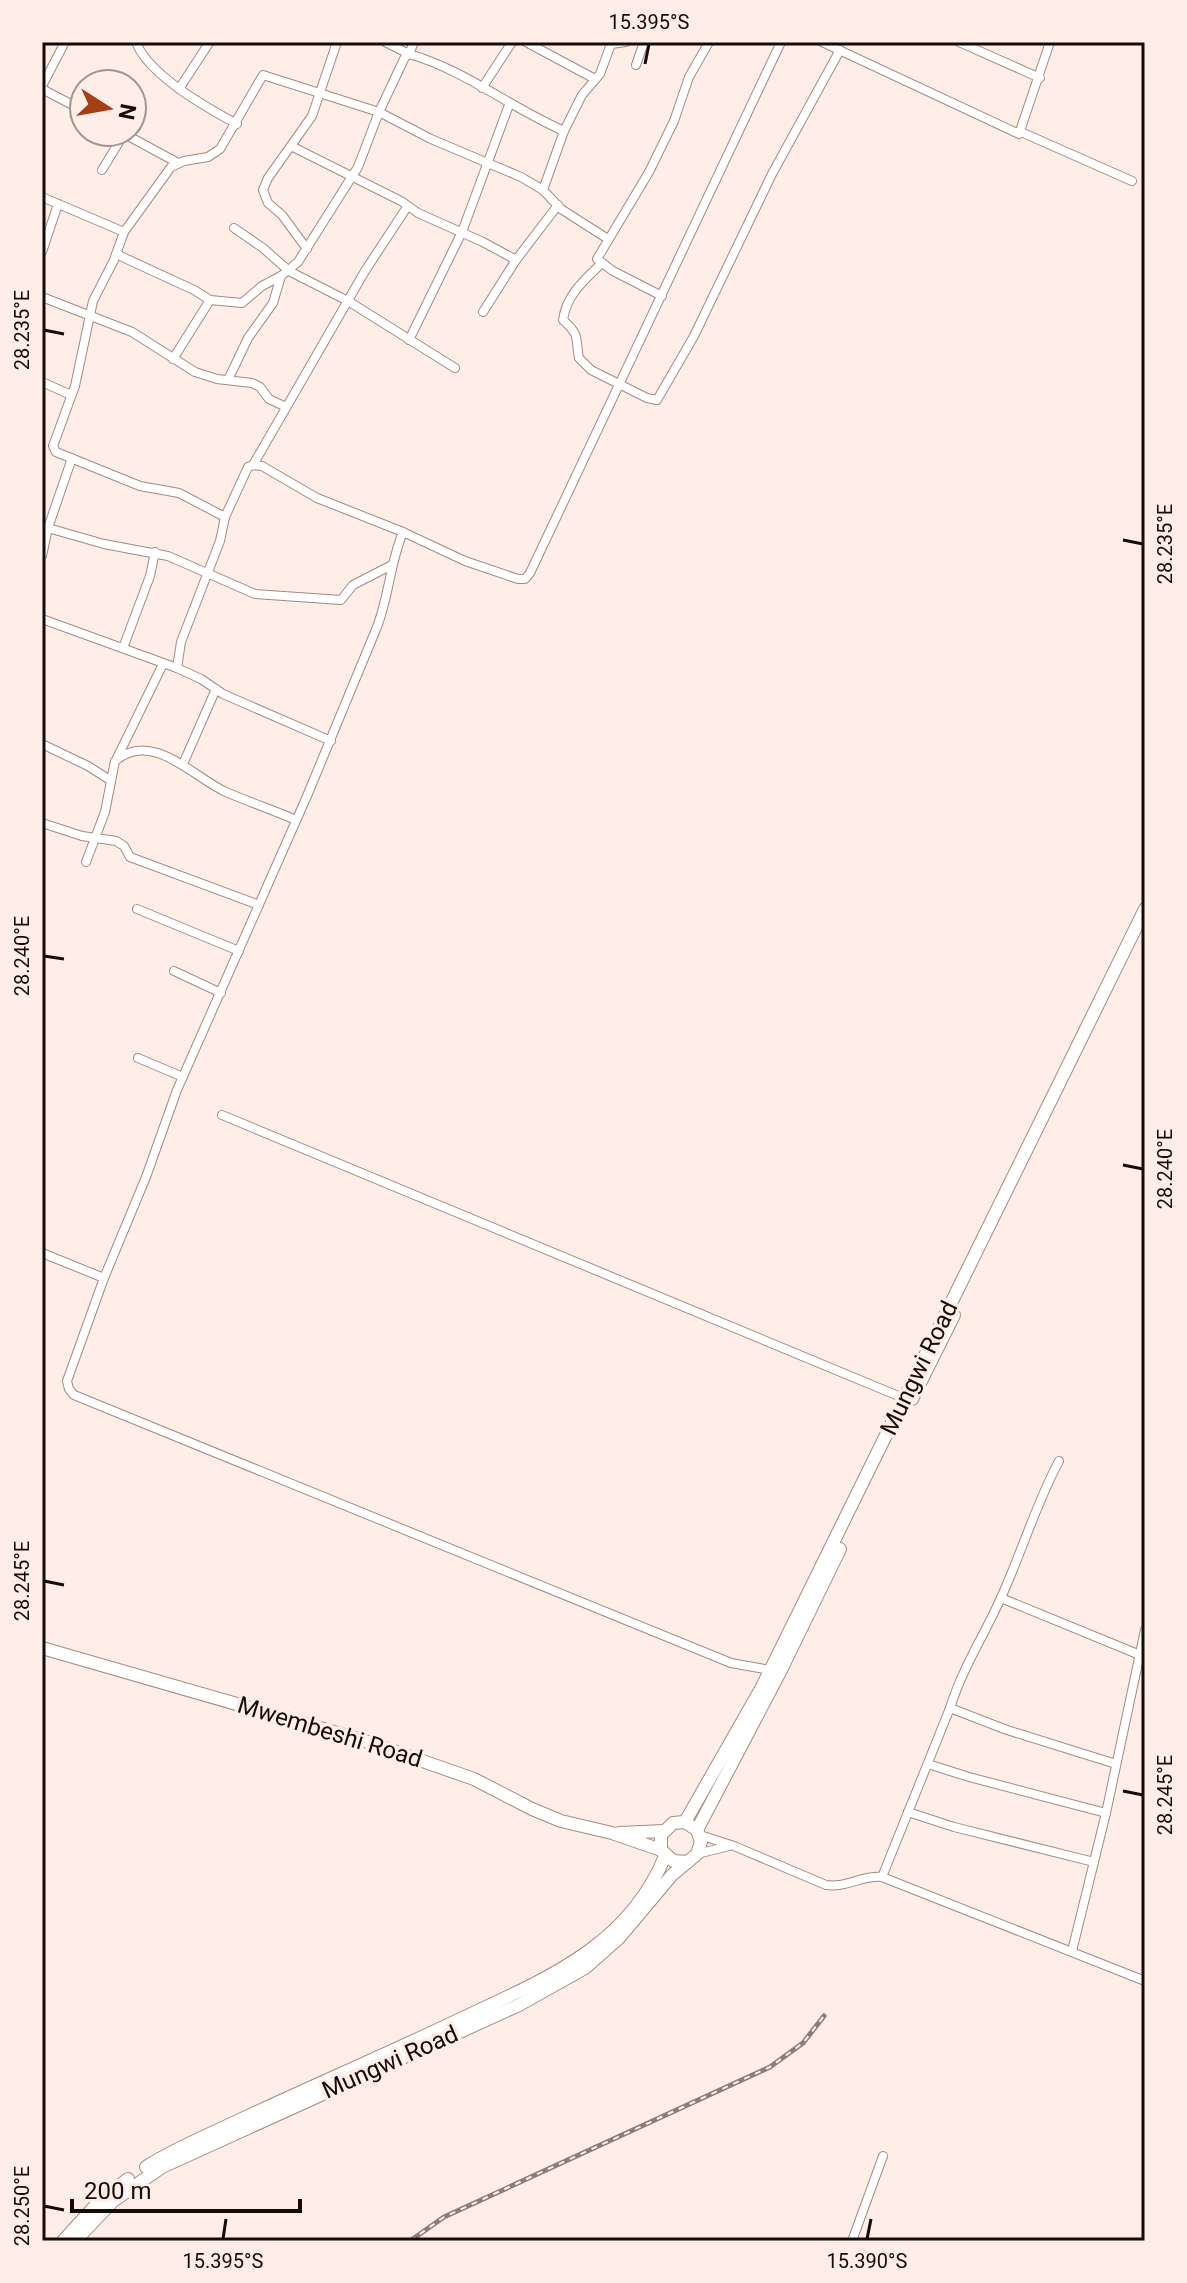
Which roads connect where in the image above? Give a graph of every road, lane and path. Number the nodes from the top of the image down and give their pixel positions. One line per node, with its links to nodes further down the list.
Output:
1 (65, 42): 21 (street)
2 (136, 42): 23 (street)
3 (337, 42): 24 (street)
4 (385, 42): 17 (street)
5 (414, 42): 17 (street)
6 (512, 42): 22 (street)
7 (526, 42): 20 (street)
8 (626, 42): 20 (street)
9 (644, 42): 18 (street)
10 (709, 42): 47 (street)
11 (781, 42): 54 (street)
12 (822, 42): 16 (street)
13 (959, 42): 19 (street)
14 (1050, 42): 19 (street)
15 (209, 43): 23 (street)
16 (840, 50): 30 (street); 65 (street)
17 (409, 54): 22 (street); 27 (street)
18 (636, 65)
19 (1040, 78): 30 (street)
20 (595, 79): 29 (street)
21 (42, 87): 25 (street)
22 (482, 88): 26 (street)
23 (179, 89): 28 (street)
24 (320, 92): 27 (street); 28 (street); 31 (street)
25 (68, 102)
26 (509, 105): 29 (street); 35 (street)
27 (379, 112): 35 (street); 37 (street)
28 (237, 124): 34 (street)
29 (564, 131): 39 (street)
30 (1021, 132): 38 (street)
31 (291, 146): 37 (street); 48 (street)
32 (148, 147): 34 (street)
33 (114, 148): 36 (street)
34 (178, 163): 45 (street)
35 (486, 164): 39 (street); 46 (street)
36 (102, 170)
37 (351, 177): 43 (street); 48 (street)
38 (1132, 181)
39 (543, 190): 42 (street)
40 (42, 197): 41 (street)
41 (58, 204): 45 (street); 49 (street)
42 (558, 205): 47 (street); 51 (street)
43 (407, 207): 46 (street); 57 (street)
44 (234, 228): 53 (street)
45 (124, 232): 50 (street)
46 (462, 232): 51 (street); 60 (street)
47 (608, 239): 52 (street)
48 (307, 249): 53 (street)
49 (42, 252)
50 (116, 254): 56 (street); 59 (street)
51 (516, 260): 58 (street)
52 (601, 264): 54 (street); 65 (street)
53 (285, 273): 56 (street); 57 (street); 63 (street)
54 (662, 296): 65 (street)
55 (42, 297): 59 (street)
56 (210, 300): 61 (street)
57 (348, 301): 60 (street); 67 (street)
58 (483, 312)
59 (89, 314): 61 (street); 66 (street)
60 (409, 340): 62 (street)
61 (173, 359): 63 (street)
62 (455, 368)
63 (228, 380): 67 (street)
64 (42, 382): 66 (street)
65 (620, 385): 72 (street)
66 (71, 395): 68 (street)
67 (286, 407): 69 (street)
68 (72, 458): 70 (street); 71 (street)
69 (253, 465): 70 (street); 72 (street)
70 (225, 517): 76 (street)
71 (48, 528): 73 (street); 74 (street)
72 (403, 532): 75 (street)
73 (155, 552): 76 (street); 78 (street)
74 (42, 556)
75 (392, 565): 76 (street); 82 (street)
76 (208, 571): 80 (street)
77 (42, 619): 78 (street)
78 (123, 648): 79 (street)
79 (163, 664): 80 (street); 84 (street)
80 (177, 668): 81 (street)
81 (216, 689): 82 (street); 85 (street)
82 (331, 741): 87 (street)
83 (42, 744): 86 (street)
84 (117, 758): 85 (street); 86 (street)
85 (183, 764): 87 (street)
86 (110, 780): 89 (street)
87 (296, 820): 91 (street)
88 (42, 823): 89 (street)
89 (95, 839): 90 (street); 91 (street)
90 (86, 862)
91 (259, 905): 95 (street)
92 (137, 909): 95 (street)
93 (1145, 909): 103 (main road, Mungwi Road)
94 (1145, 920): 103 (main road, Mungwi Road)
95 (239, 951): 97 (street)
96 (174, 971): 97 (street)
97 (221, 993): 99 (street)
98 (138, 1058): 99 (street)
99 (183, 1077): 102 (street)
100 (222, 1115): 103 (street)
101 (42, 1253): 102 (street)
102 (104, 1278): 109 (street)
103 (908, 1400): 109 (main road, Mungwi Road); 118 (main road, Mungwi Road)
104 (1059, 1461): 105 (street)
105 (1001, 1598): 108 (street); 110 (street)
106 (1145, 1630): 108 (street)
107 (42, 1648): 117 (main road, Mwembeshi Road)
108 (1140, 1655): 112 (street)
109 (770, 1670): 115 (main road, Mungwi Road)
110 (950, 1708): 111 (street); 112 (street)
111 (928, 1764): 113 (street); 114 (street)
112 (1116, 1764): 114 (street)
113 (908, 1812): 122 (street); 123 (street)
114 (1106, 1813): 122 (street)
115 (685, 1822): 116 (main road); 118 (main road)
116 (664, 1831): 117 (main road); 120 (main road)
117 (612, 1833): 120 (main road)
118 (698, 1833): 119 (street); 121 (main road)
119 (734, 1846): 121 (street); 123 (street)
120 (663, 1853): 121 (main road); 126 (main road, Mungwi Road)
121 (692, 1858): 126 (main road, Mungwi Road)
122 (1094, 1862): 124 (street)
123 (882, 1877): 124 (street)
124 (1072, 1951): 125 (street)
125 (1145, 1981)
126 (403, 2052): 128 (main road, Mungwi Road); 129 (main road, Mungwi Road)
127 (883, 2156): 130 (street)
128 (63, 2241)
129 (75, 2241)
130 (852, 2241)

